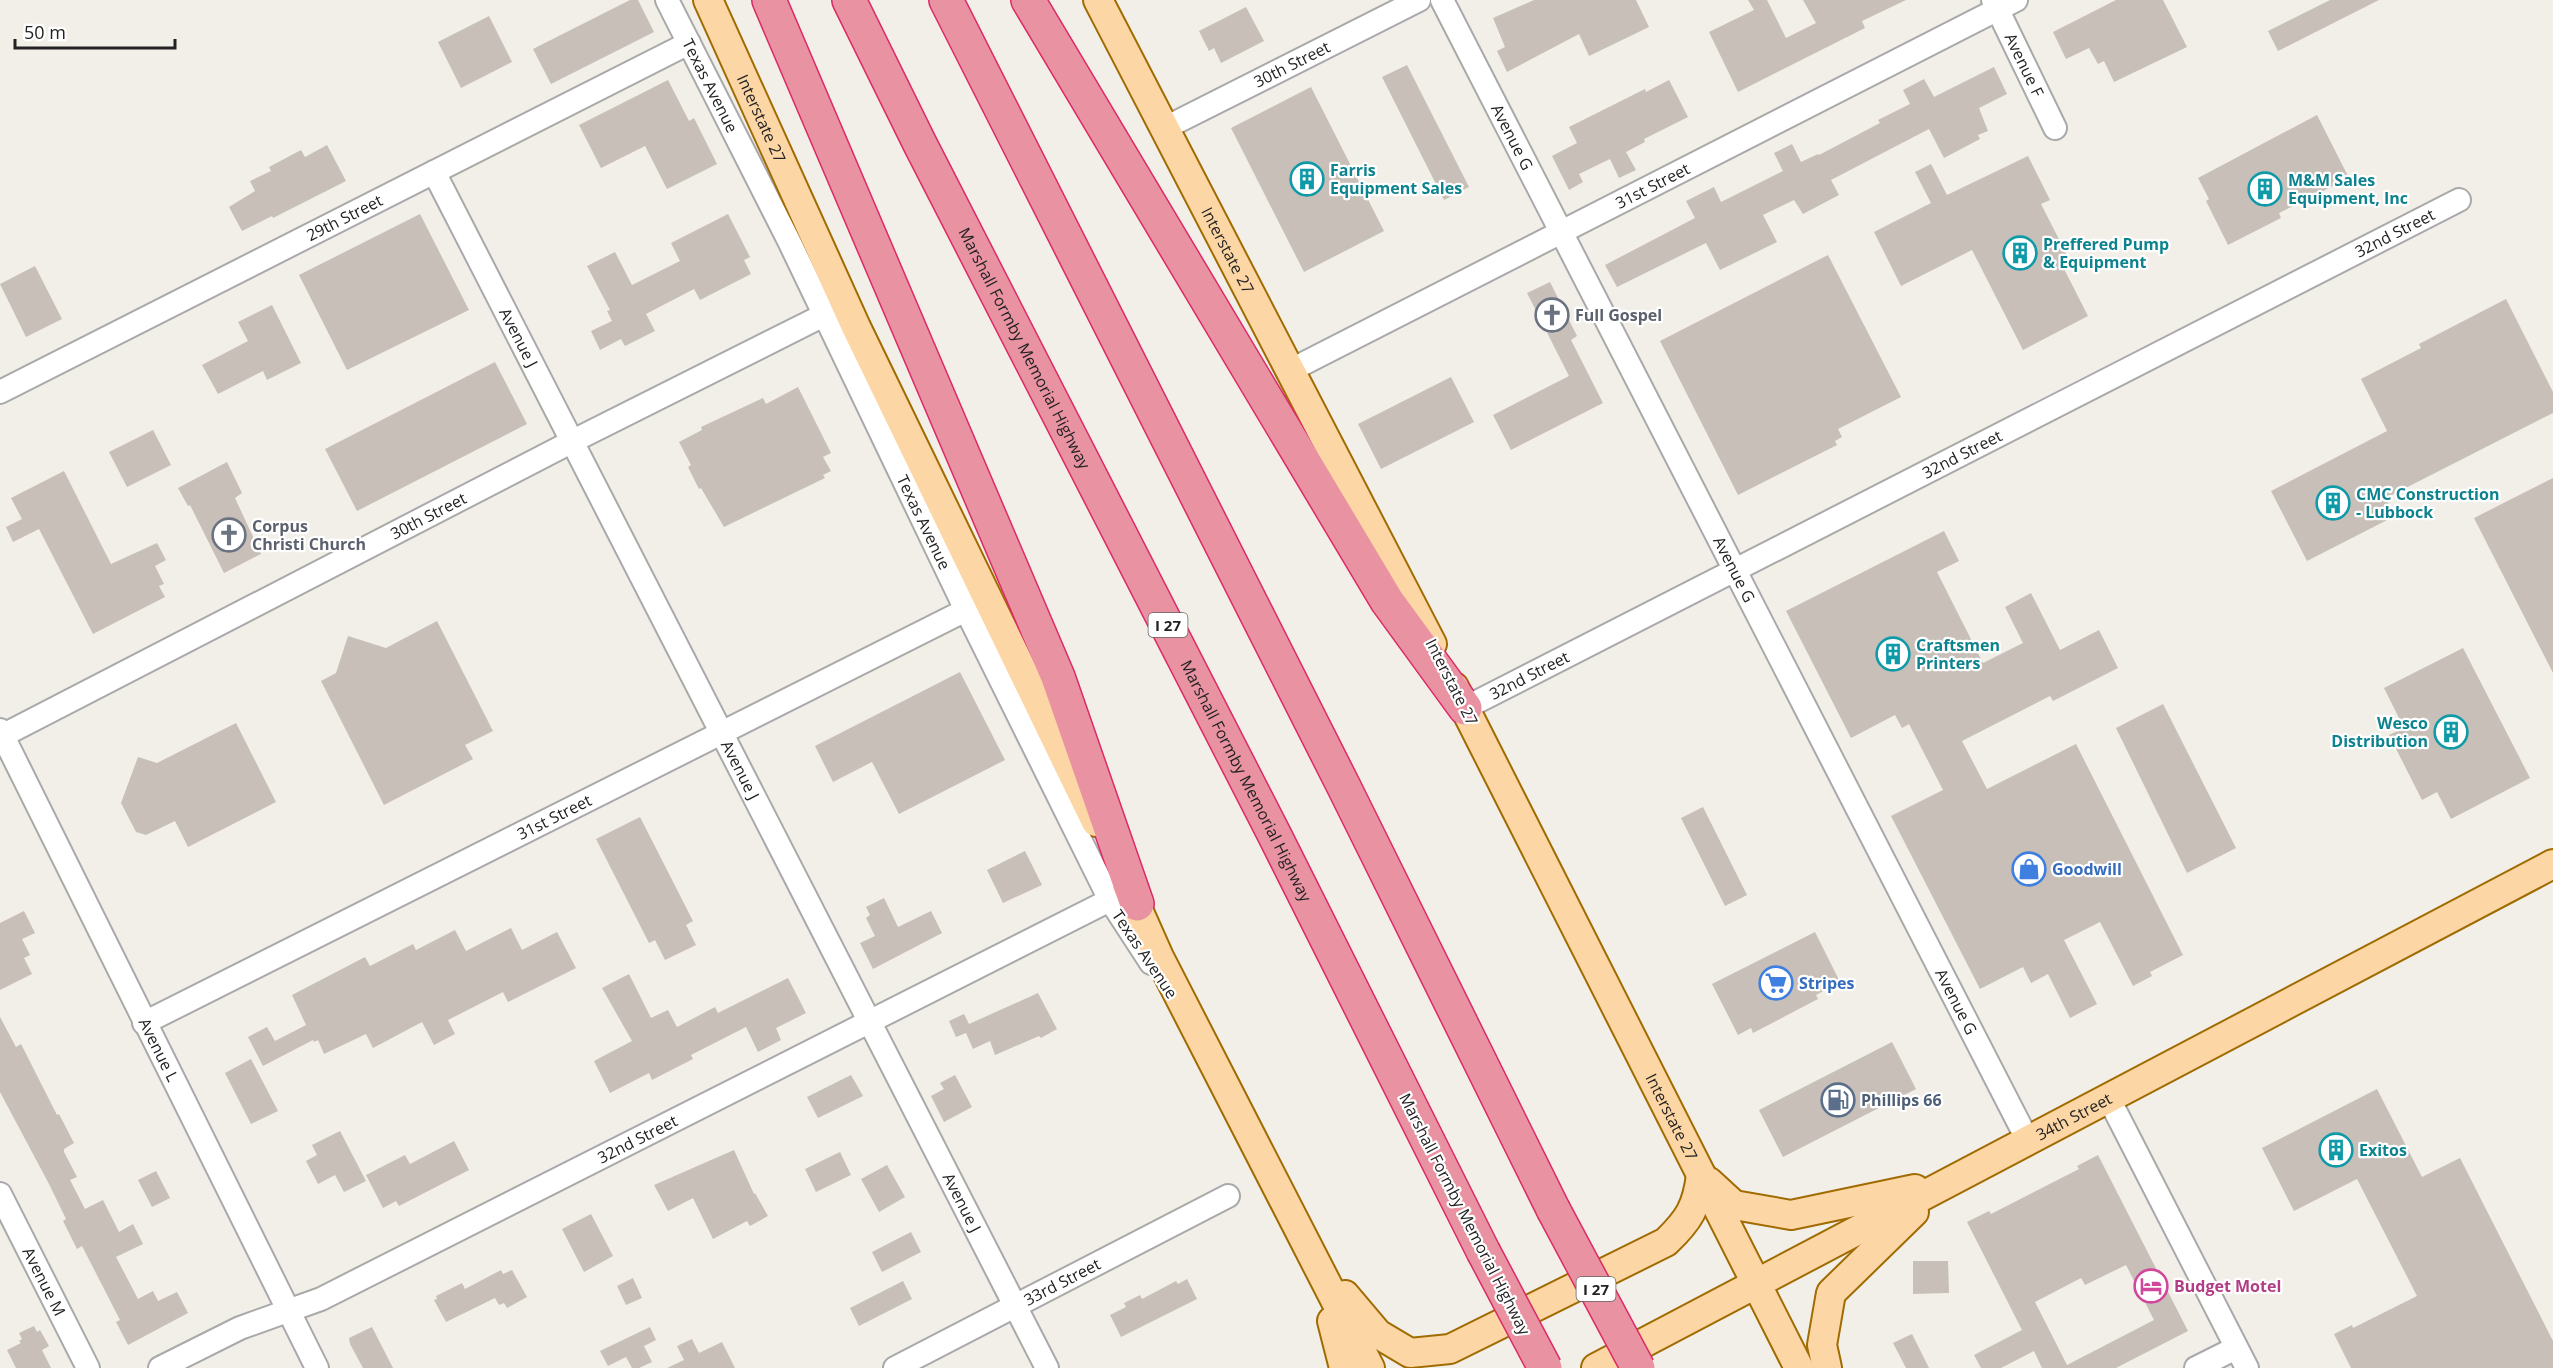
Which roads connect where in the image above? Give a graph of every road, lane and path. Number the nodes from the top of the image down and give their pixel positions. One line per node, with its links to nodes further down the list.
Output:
1 (667, 0): 12 (street, Texas Avenue)
2 (700, 0): 18 (street)
3 (708, 0): 18 (main road, Interstate 27)
4 (769, 0): 28 (highway)
5 (849, 0): 49 (highway, Marshall Formby Memorial Highway / I 27, bridge)
6 (946, 0): 51 (highway, I 27, bridge)
7 (1028, 0): 24 (highway)
8 (1098, 0): 13 (main road, Interstate 27)
9 (1419, 0): 13 (street, 30th Street)
10 (1442, 0): 17 (street, Avenue G)
11 (2002, 3): 14 (street, Avenue F); 17 (street, 31st Street)
12 (689, 43): 15 (street, 29th Street); 18 (street, Texas Avenue)
13 (1165, 128): 19 (main road, Interstate 27)
14 (2055, 128)
15 (434, 172): 20 (street, 29th Street); 21 (street, Avenue J)
16 (2459, 200): 22 (street, 32nd Street)
17 (1561, 233): 19 (street, 31st Street); 22 (street, Avenue G)
18 (838, 316): 21 (street, 30th Street); 23 (street, Texas Avenue); 28 (main road, Interstate 27)
19 (1289, 371): 24 (main road, Interstate 27)
20 (0, 392)
21 (573, 441): 25 (street, Avenue J); 26 (street, 30th Street)
22 (1735, 570): 24 (street, 32nd Street); 32 (street, Avenue G)
23 (966, 610): 25 (street, 31st Street); 28 (street, Texas Avenue)
24 (1465, 708): 33 (main road, Interstate 27)
25 (721, 733): 29 (street, Avenue J); 30 (street, 31st Street)
26 (1, 735): 30 (street, Avenue L)
27 (2553, 864): 31 (main road, 34th Street)
28 (1123, 902): 29 (street, 32nd Street); 37 (main road, Interstate 27)
29 (868, 1022): 39 (street, Avenue J); 40 (street, 32nd Street)
30 (144, 1023): 40 (street, Avenue L)
31 (2108, 1097): 32 (main road, 34th Street); 41 (street)
32 (2026, 1139): 34 (main road, 34th Street)
33 (1701, 1175): 34 (main road); 37 (main road); 38 (main road, Interstate 27)
34 (1946, 1183): 38 (main road, 34th Street); 53 (main road)
35 (0, 1194): 42 (street, Avenue M)
36 (1228, 1197): 39 (street, 33rd Street)
37 (1315, 1261): 47 (main road); 48 (main road, Interstate 27)
38 (1757, 1285): 50 (main road, 34th Street); 52 (main road, Interstate 27)
39 (1015, 1306): 45 (street, 33rd Street); 46 (street, Avenue J)
40 (288, 1310): 43 (street, 32nd Street); 44 (street, Avenue L)
41 (2242, 1358): 54 (street)
42 (88, 1368)
43 (160, 1368)
44 (316, 1368)
45 (895, 1368)
46 (1047, 1368)
47 (1344, 1368)
48 (1370, 1368)
49 (1545, 1368)
50 (1596, 1368)
51 (1638, 1368)
52 (1799, 1368)
53 (1827, 1368)
54 (2196, 1368)

